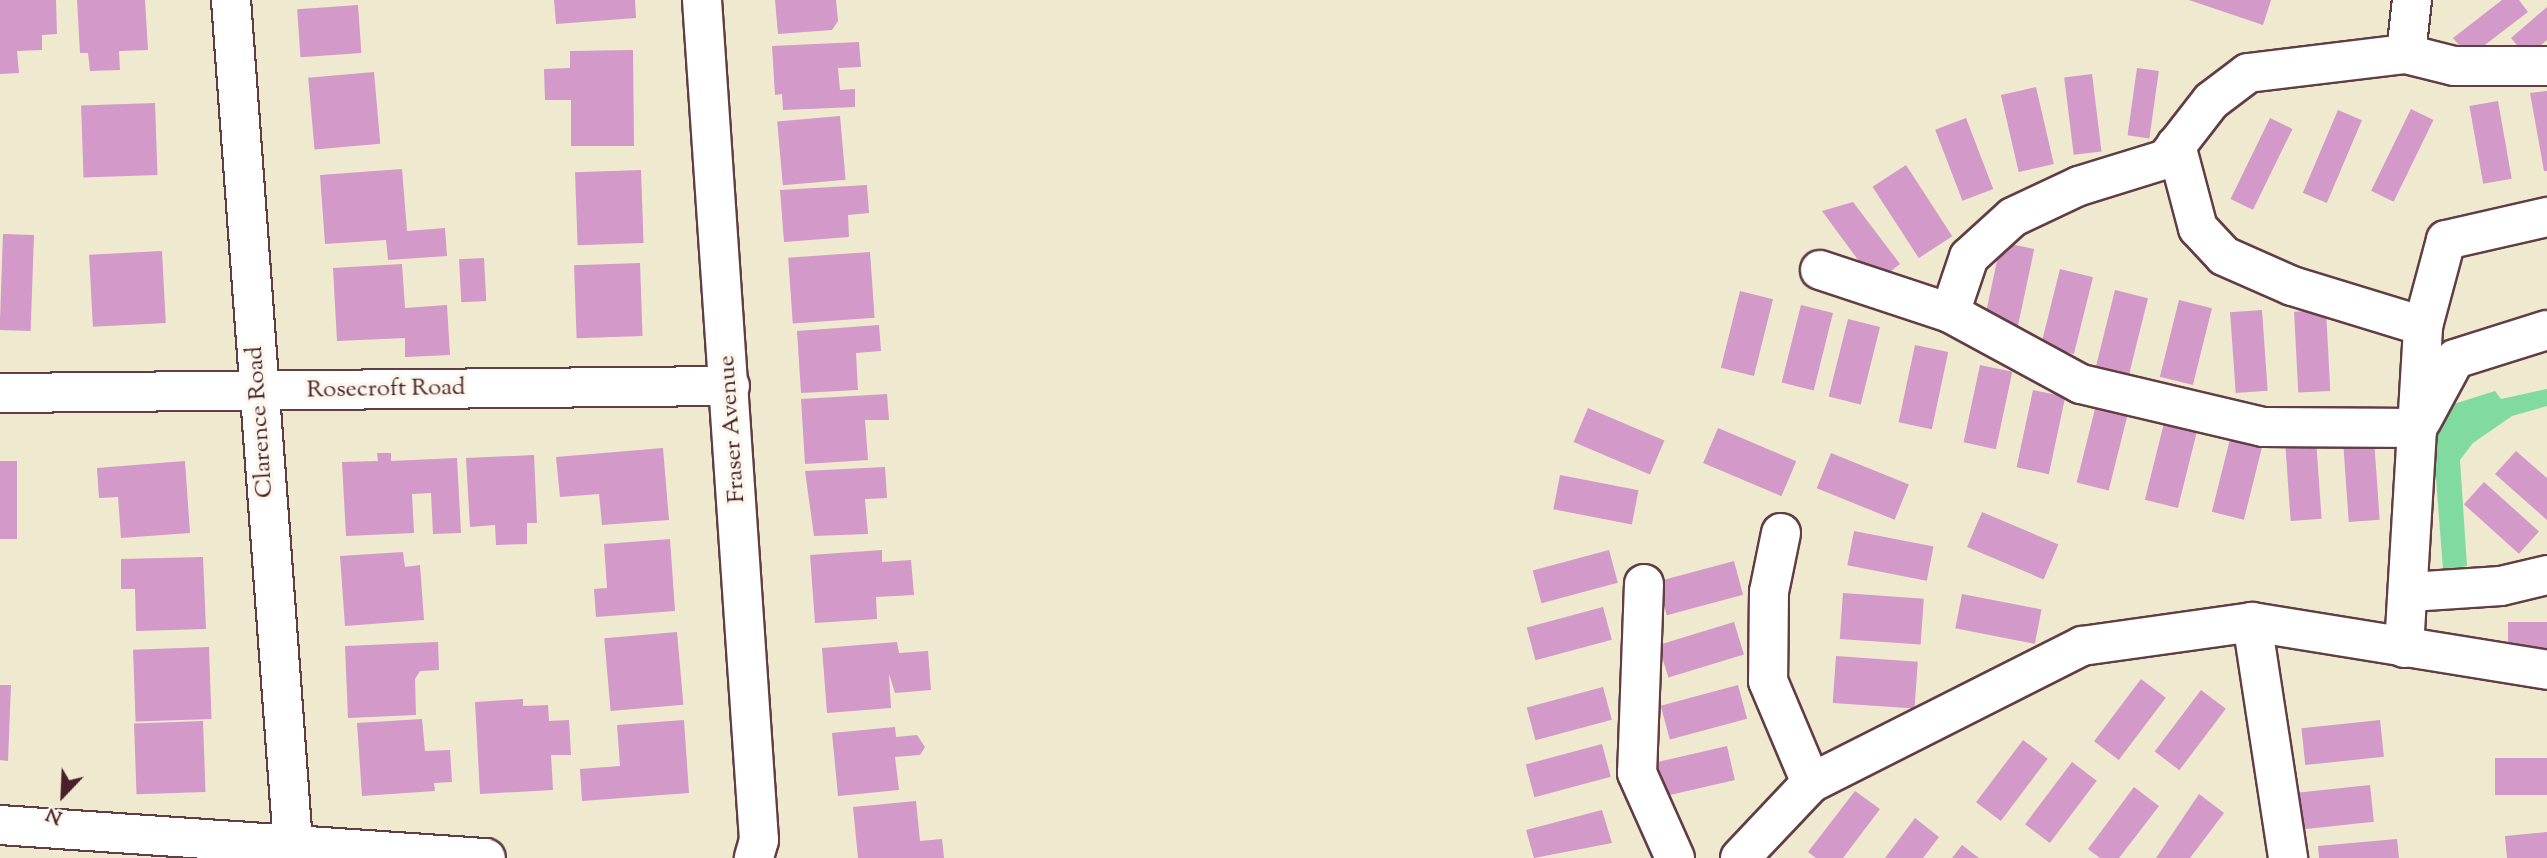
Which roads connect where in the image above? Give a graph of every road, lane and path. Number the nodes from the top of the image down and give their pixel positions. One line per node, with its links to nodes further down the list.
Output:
1 (230, 0): 13 (street, Clarence Road)
2 (702, 0): 12 (street, Fraser Avenue)
3 (2412, 0): 4 (street)
4 (2406, 54): 5 (street); 6 (street)
5 (2547, 66)
6 (2176, 145): 9 (street); 10 (street)
7 (2547, 217): 10 (street)
8 (1820, 270): 9 (street)
9 (1950, 313): 15 (street)
10 (2423, 326): 15 (street)
11 (2547, 330): 15 (street)
12 (730, 386): 13 (street, Rosecroft Road); 27 (street, Fraser Avenue)
13 (259, 391): 14 (street, Rosecroft Road); 25 (street, Clarence Road)
14 (0, 393)
15 (2418, 428): 19 (street)
16 (1781, 533): 23 (street)
17 (2547, 575): 19 (street)
18 (1644, 584): 28 (street)
19 (2410, 592): 21 (street)
20 (2252, 622): 21 (street); 23 (street); 30 (street)
21 (2404, 648): 22 (street)
22 (2547, 670)
23 (1811, 783): 29 (street)
24 (0, 825): 25 (street)
25 (293, 844): 26 (street)
26 (486, 858)
27 (754, 858)
28 (1675, 858)
29 (1740, 858)
30 (2288, 858)

